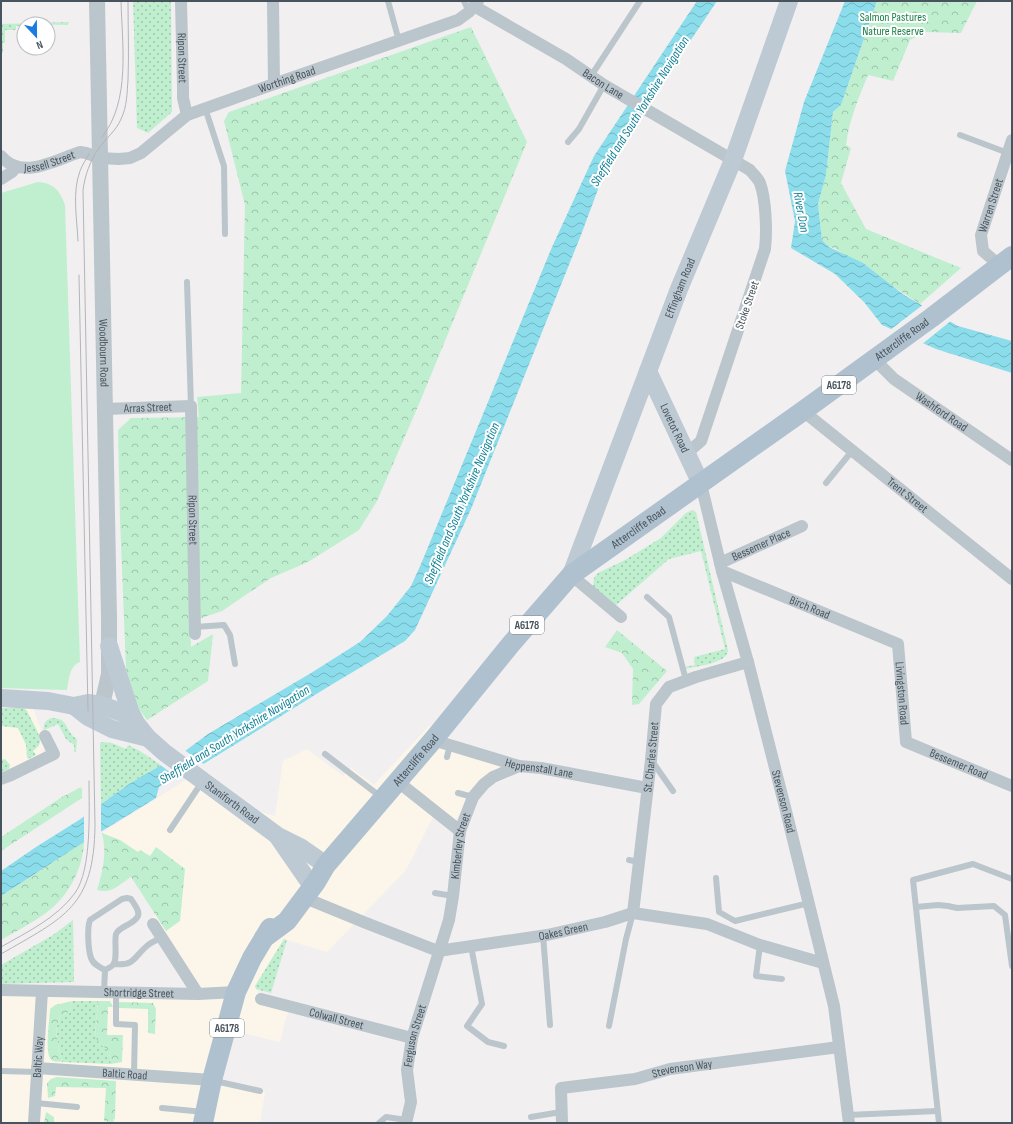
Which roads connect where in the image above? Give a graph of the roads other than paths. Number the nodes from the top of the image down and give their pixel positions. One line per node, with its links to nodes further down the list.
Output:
1 (96, 1): 19 (street, Woodbourn Road)
2 (181, 1): 13 (street, Ripon Street)
3 (273, 1): 10 (street)
4 (388, 1): 8 (lane)
5 (640, 1): 9 (lane)
6 (789, 1): 20 (main road, Effingham Road)
7 (471, 5): 8 (street, Worthing Road); 9 (street, Bacon Lane)
8 (399, 41): 10 (street, Worthing Road)
9 (591, 76): 11 (street, Bacon Lane)
10 (274, 84): 12 (street, Worthing Road)
11 (604, 85): 16 (lane); 20 (street, Bacon Lane)
12 (205, 108): 13 (street, Worthing Road); 23 (lane)
13 (187, 115): 19 (street, Worthing Road)
14 (960, 135): 17 (lane)
15 (1012, 140): 17 (street, Warren Street)
16 (568, 142)
17 (1008, 153): 24 (street, Warren Street)
18 (1, 156): 21 (street, Jessell Street)
19 (100, 158): 21 (street, Jessell Street); 31 (street, Woodbourn Road)
20 (733, 160): 27 (main road, Effingham Road); 34 (street, Stoke Street)
21 (16, 168): 22 (street)
22 (1, 178)
23 (225, 234)
24 (1008, 263): 26 (main road, Attercliffe Road / A6178)
25 (187, 282): 29 (lane)
26 (874, 359): 32 (main road, Attercliffe Road / A6178); 35 (street, Washford Road)
27 (648, 371): 28 (main road, Lovetot Road); 30 (main road, Effingham Road)
28 (662, 400): 30 (main road); 34 (main road, Lovetot Road)
29 (191, 406): 31 (street, Arras Street); 44 (street, Ripon Street)
30 (635, 407): 40 (main road, Effingham Road)
31 (105, 409): 46 (street, Woodbourn Road)
32 (803, 411): 33 (street, Trent Street); 37 (main road, Attercliffe Road / A6178)
33 (852, 451): 36 (lane); 41 (street, Trent Street)
34 (688, 453): 37 (main road, Lovetot Road)
35 (1012, 460)
36 (826, 483)
37 (702, 484): 39 (street, Stevenson Road); 40 (main road, Attercliffe Road / A6178)
38 (802, 526): 39 (street, Bessemer Place)
39 (721, 567): 45 (street, Birch Road); 47 (street, Stevenson Road)
40 (571, 575): 43 (street); 56 (main road, Attercliffe Road / A6178)
41 (1012, 579)
42 (647, 597): 49 (lane)
43 (621, 617)
44 (195, 631): 48 (lane)
45 (898, 644): 55 (street, Livingston Road)
46 (109, 646): 51 (street, Woodbourn Road); 53 (main road)
47 (748, 662): 49 (street, St. Charles Street); 78 (street, Stevenson Road)
48 (235, 664)
49 (686, 680): 58 (street, St. Charles Street)
50 (1, 698): 52 (main road, Staniforth Road)
51 (102, 705): 52 (main road); 53 (main road, Staniforth Road)
52 (81, 712): 53 (main road, Staniforth Road)
53 (139, 732): 60 (main road, Staniforth Road)
54 (45, 736): 61 (street)
55 (906, 742): 63 (street, Bessemer Road)
56 (443, 747): 59 (street, Heppenstall Lane); 62 (main road, Attercliffe Road / A6178)
57 (325, 754): 68 (lane)
58 (651, 760): 64 (street, St. Charles Street); 65 (lane)
59 (519, 766): 64 (street, Heppenstall Lane); 67 (street, Kimberley Street)
60 (199, 778): 69 (lane); 71 (main road, Staniforth Road)
61 (1, 779)
62 (397, 781): 68 (main road, Attercliffe Road / A6178); 70 (street)
63 (1012, 786)
64 (647, 788): 80 (street, St. Charles Street)
65 (673, 791)
66 (458, 793): 67 (lane)
67 (473, 797): 70 (street, Kimberley Street)
68 (382, 798): 72 (main road, Attercliffe Road / A6178)
69 (170, 830)
70 (460, 831): 77 (street, Kimberley Street)
71 (278, 836): 72 (main road, Staniforth Road); 75 (main road, Staniforth Road)
72 (326, 865): 75 (main road, Attercliffe Road / A6178)
73 (716, 878): 78 (lane)
74 (1012, 879): 79 (lane)
75 (309, 886): 86 (street, Oakes Green); 95 (main road, Attercliffe Road / A6178)
76 (435, 893): 77 (lane)
77 (453, 896): 86 (street, Kimberley Street)
78 (809, 903): 87 (street, Stevenson Road)
79 (916, 906): 89 (lane); 111 (lane)
80 (633, 913): 82 (street, Oakes Green); 84 (street, Oakes Green); 99 (lane)
81 (153, 924): 83 (street)
82 (543, 935): 85 (street, Oakes Green); 98 (lane)
83 (162, 937): 88 (lane); 96 (street)
84 (760, 945): 87 (street, Oakes Green); 91 (lane)
85 (471, 946): 86 (street, Oakes Green); 101 (lane)
86 (438, 951): 100 (street, Ferguson Street)
87 (823, 963): 102 (street, Stevenson Road)
88 (114, 964): 90 (lane); 90 (lane)
89 (1012, 966)
90 (105, 970): 94 (lane)
91 (782, 979)
92 (1, 990): 93 (street, Shortridge Street)
93 (42, 991): 94 (street, Shortridge Street); 103 (street, Baltic Way)
94 (110, 992): 96 (street, Shortridge Street); 105 (lane)
95 (236, 992): 96 (street, Shortridge Street); 106 (main road, Attercliffe Road / A6178)
96 (198, 994)
97 (261, 999): 100 (street, Colwall Street)
98 (550, 1025)
99 (609, 1026)
100 (412, 1038): 116 (street, Ferguson Street)
101 (504, 1046)
102 (839, 1047): 114 (street, Stevenson Way); 115 (street, Stevenson Road)
103 (37, 1070): 104 (lane); 105 (street, Baltic Road); 108 (street, Baltic Way)
104 (1, 1071)
105 (134, 1075): 106 (street, Baltic Road)
106 (212, 1080): 107 (lane); 112 (main road, Attercliffe Road / A6178)
107 (260, 1091)
108 (36, 1104): 109 (lane); 117 (street, Baltic Way)
109 (77, 1107)
110 (162, 1108): 112 (lane)
111 (937, 1110): 115 (lane); 119 (lane)
112 (204, 1117)
113 (531, 1117): 114 (lane)
114 (561, 1118)
115 (848, 1119)
116 (407, 1122): 118 (lane)
117 (34, 1123)
118 (379, 1123)
119 (939, 1123)

